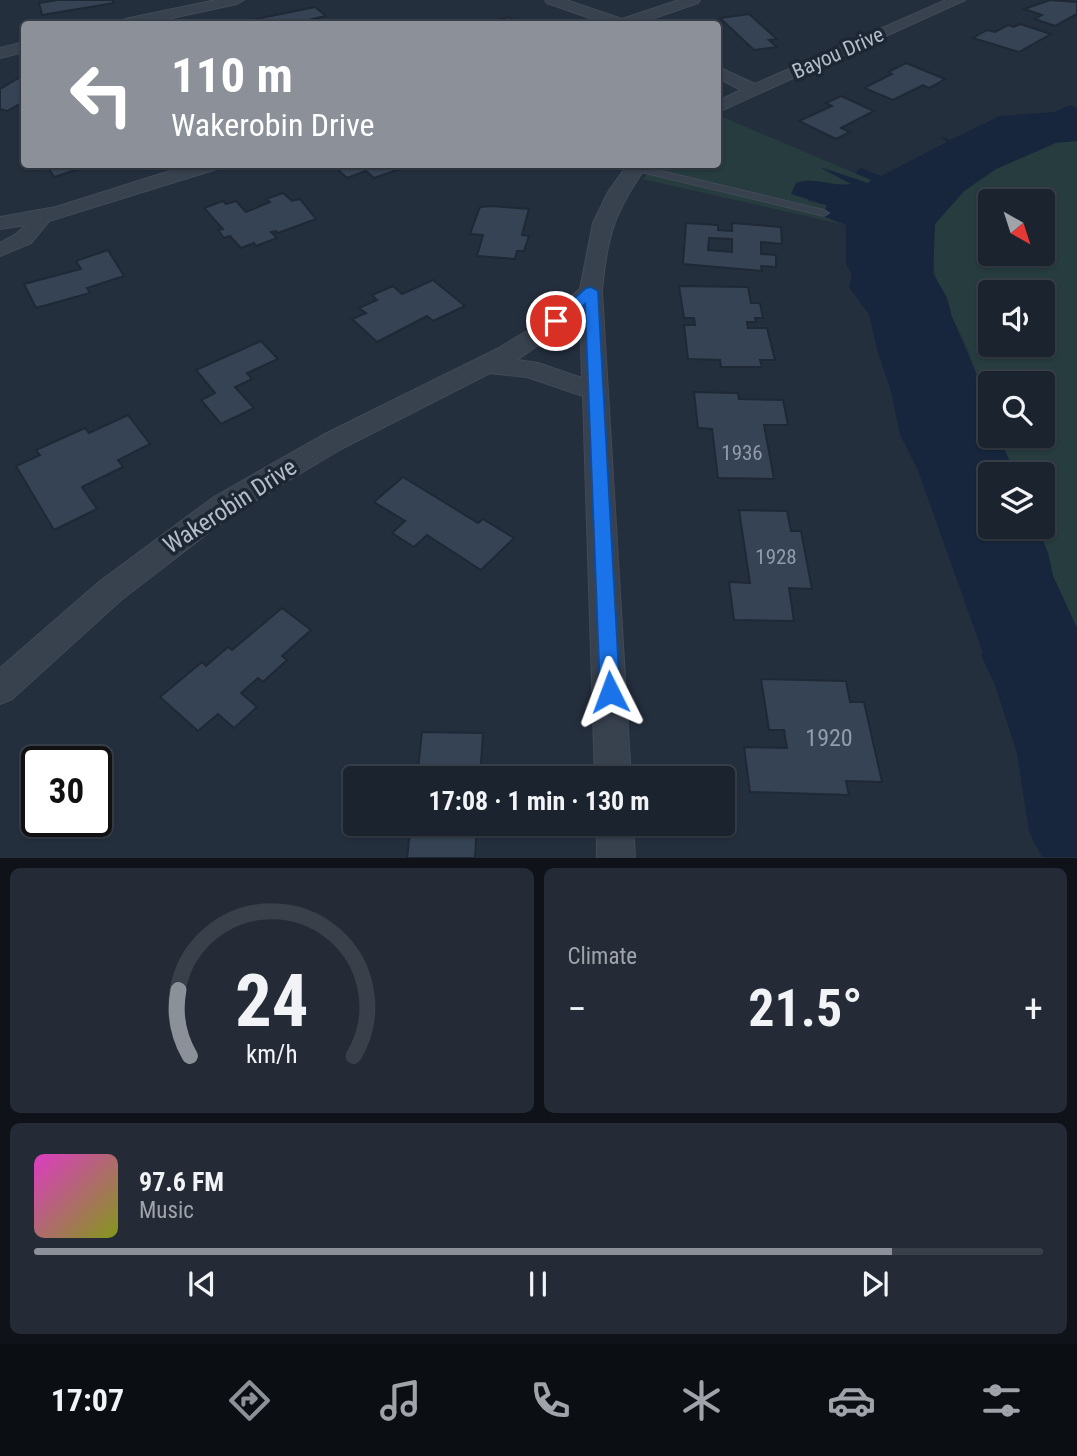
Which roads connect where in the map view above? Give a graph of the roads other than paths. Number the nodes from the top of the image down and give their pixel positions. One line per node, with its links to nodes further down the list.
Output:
1 (237, 0): 5 (street)
2 (552, 0): 6 (street)
3 (693, 0): 7 (street)
4 (958, 0): 11 (street, Bayou Drive)
5 (139, 21)
6 (613, 21)
7 (631, 21)
8 (21, 48): 9 (street)
9 (0, 53)
10 (721, 74): 11 (street)
11 (754, 90): 12 (street, Bayou Drive)
12 (721, 106)
13 (200, 168): 17 (street)
14 (636, 168): 20 (street)
15 (646, 168): 16 (lane)
16 (824, 213)
17 (40, 218): 18 (street); 19 (street)
18 (0, 223)
19 (0, 250)
20 (591, 291): 21 (street, Wakerobin Drive); 22 (street)
21 (488, 365): 22 (street); 23 (street, Wakerobin Drive)
22 (594, 391): 24 (street)
23 (0, 690)
24 (612, 766)
25 (615, 836): 26 (street)
26 (616, 858)

